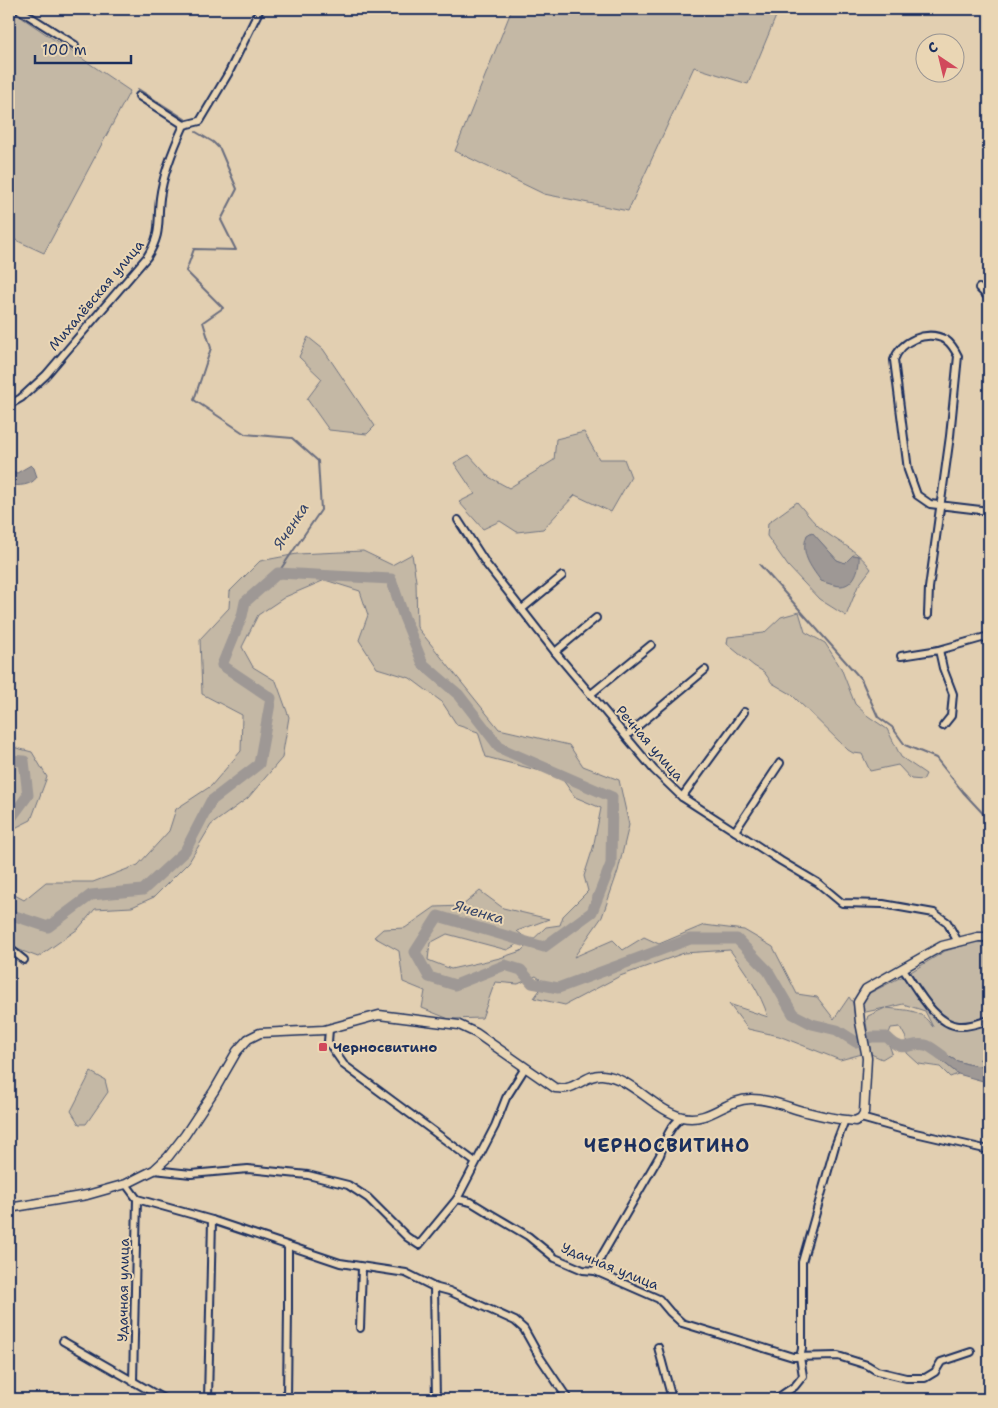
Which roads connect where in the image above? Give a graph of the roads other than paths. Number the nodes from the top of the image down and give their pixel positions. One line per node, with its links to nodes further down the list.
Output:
1 (18, 9): 3 (street)
2 (260, 9): 5 (street)
3 (74, 45)
4 (139, 96): 5 (street)
5 (184, 125): 8 (street, Михалёвская улица)
6 (979, 288): 7 (street)
7 (989, 298)
8 (9, 404)
9 (940, 505): 9 (street); 10 (street); 14 (street)
10 (989, 511)
11 (458, 520): 13 (street, Речная улица)
12 (562, 576): 13 (street)
13 (522, 609): 19 (street, Речная улица)
14 (928, 615)
15 (596, 618): 19 (street)
16 (989, 636): 18 (street)
17 (651, 645): 22 (street)
18 (938, 650): 20 (street); 24 (street)
19 (555, 652): 22 (street, Речная улица)
20 (901, 656)
21 (705, 670): 25 (street)
22 (591, 694): 25 (street, Речная улица)
23 (744, 712): 27 (street)
24 (943, 726)
25 (626, 736): 27 (street, Речная улица)
26 (780, 763): 28 (street)
27 (682, 797): 28 (street, Речная улица)
28 (735, 831): 30 (street, Речная улица)
29 (989, 938): 30 (street)
30 (958, 942): 33 (street)
31 (9, 951): 32 (street)
32 (24, 960)
33 (903, 969): 34 (street); 38 (street)
34 (989, 1020)
35 (329, 1029): 36 (street); 41 (street); 42 (street)
36 (525, 1068): 37 (street); 41 (street)
37 (682, 1117): 39 (street); 50 (street)
38 (861, 1118): 39 (street); 40 (street)
39 (846, 1120): 56 (street)
40 (989, 1150)
41 (476, 1162): 45 (street)
42 (154, 1170): 43 (street); 45 (street)
43 (126, 1184): 44 (street); 46 (street)
44 (137, 1199): 47 (street); 57 (street, Удачная улица)
45 (457, 1199): 50 (street, Удачная улица)
46 (9, 1208)
47 (212, 1220): 48 (street); 59 (street)
48 (288, 1246): 49 (street); 60 (street)
49 (362, 1267): 51 (street); 52 (street)
50 (595, 1271): 56 (street, Удачная улица)
51 (434, 1287): 61 (street); 62 (street)
52 (360, 1328)
53 (62, 1342): 57 (street)
54 (658, 1347): 63 (street)
55 (971, 1352): 56 (street, Удачная улица)
56 (800, 1357): 64 (street)
57 (133, 1382): 58 (street)
58 (164, 1399)
59 (208, 1399)
60 (287, 1399)
61 (436, 1399)
62 (568, 1399)
63 (672, 1399)
64 (776, 1399)

